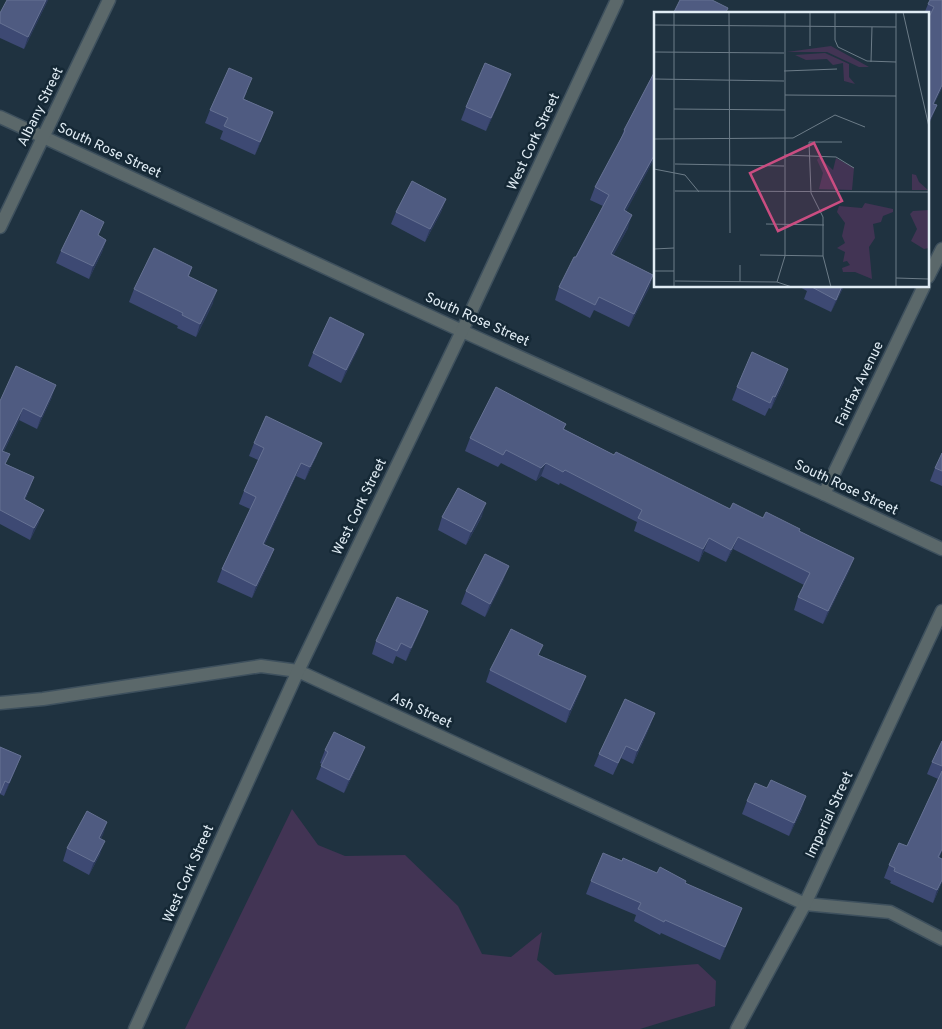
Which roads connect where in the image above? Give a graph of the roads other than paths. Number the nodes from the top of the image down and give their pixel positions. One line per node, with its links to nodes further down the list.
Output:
1 (109, 0): 4 (street, Albany Street)
2 (617, 0): 9 (street, West Cork Street)
3 (0, 117): 4 (street, South Rose Street)
4 (43, 137): 5 (street, Albany Street); 9 (street, South Rose Street)
5 (0, 228)
6 (942, 249): 7 (street)
7 (930, 273)
8 (923, 288): 10 (street, Fairfax Avenue)
9 (462, 331): 10 (street, South Rose Street); 13 (street, West Cork Street)
10 (824, 494): 11 (street, South Rose Street)
11 (942, 549)
12 (942, 611): 15 (street, Imperial Street)
13 (298, 671): 14 (street, Ash Street); 15 (street, Ash Street); 17 (street, West Cork Street)
14 (0, 703)
15 (805, 904): 16 (street, Ash Street); 18 (street, Imperial Street)
16 (942, 939)
17 (135, 1029)
18 (737, 1029)

